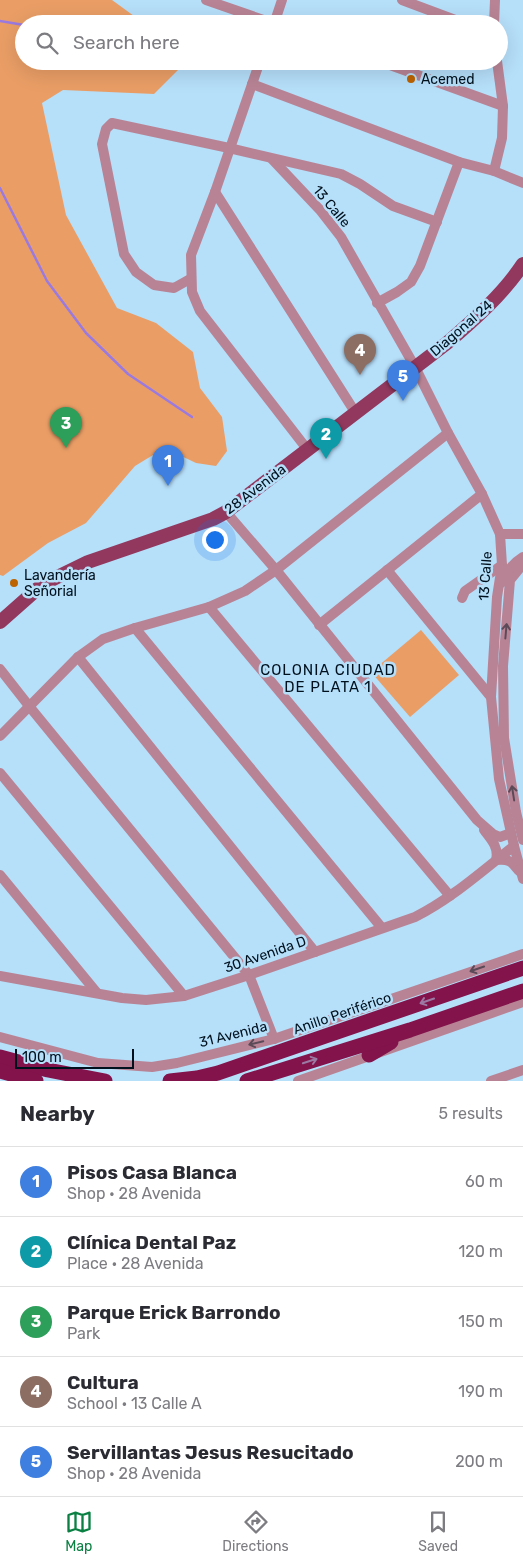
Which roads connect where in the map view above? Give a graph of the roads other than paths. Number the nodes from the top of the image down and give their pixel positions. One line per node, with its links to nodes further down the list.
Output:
1 (206, 0): 5 (street)
2 (282, 0): 6 (street)
3 (402, 0): 7 (street)
4 (496, 0): 8 (street)
5 (248, 15)
6 (277, 15)
7 (442, 15)
8 (495, 15)
9 (257, 70): 12 (street)
10 (404, 70): 13 (street)
11 (498, 70): 13 (street)
12 (252, 84): 14 (street); 16 (street)
13 (503, 106): 17 (street)
14 (229, 148): 15 (street); 19 (street); 22 (street)
15 (272, 159): 20 (street); 23 (street, 13 Calle)
16 (460, 162): 17 (street); 20 (street)
17 (494, 172): 18 (street)
18 (523, 184)
19 (215, 192): 22 (street); 25 (street)
20 (437, 222): 23 (street)
21 (523, 264): 24 (main road, Diagonal 24)
22 (190, 279): 27 (street)
23 (377, 303): 24 (street, 13 Calle)
24 (415, 367): 25 (main road, 28 Avenida); 26 (street, 13 Calle)
25 (355, 412): 27 (main road, 28 Avenida)
26 (448, 434): 28 (street, 13 Calle); 35 (street)
27 (307, 449): 29 (main road, 28 Avenida)
28 (482, 494): 30 (street, 13 Calle); 36 (street)
29 (226, 512): 35 (street); 40 (main road, 28 Avenida)
30 (500, 534): 31 (street); 33 (street, 13 Calle)
31 (523, 534)
32 (523, 557): 33 (street); 37 (street)
33 (502, 560): 37 (street, 13 Calle); 38 (street)
34 (523, 564): 51 (street, 13 Calle, one-way to 34)
35 (276, 570): 39 (street); 41 (street)
36 (387, 570): 41 (street); 45 (street)
37 (499, 587): 45 (street, 13 Calle)
38 (462, 598)
39 (209, 607): 42 (street); 56 (street)
40 (0, 622)
41 (319, 626): 49 (street)
42 (135, 628): 43 (street); 57 (street)
43 (78, 657): 46 (street); 58 (street)
44 (0, 668): 46 (street)
45 (490, 697): 50 (street, 13 Calle)
46 (29, 706): 47 (street); 61 (street)
47 (0, 736)
48 (0, 773): 65 (street)
49 (477, 820): 50 (street); 53 (street)
50 (511, 833): 52 (street, 13 Calle)
51 (523, 840)
52 (514, 846): 53 (street, 30 Avenida D); 55 (street, 13 Calle)
53 (496, 860): 55 (street); 56 (street, 30 Avenida D)
54 (0, 875): 64 (street)
55 (522, 876)
56 (450, 896): 57 (street, 30 Avenida D)
57 (382, 928): 58 (street, 30 Avenida D)
58 (315, 952): 61 (street, 30 Avenida D)
59 (523, 954): 69 (street, 31 Avenida, one-way to 69)
60 (523, 968): 77 (highway, Anillo Periférico, one-way to 77)
61 (249, 975): 65 (street, 30 Avenida D); 69 (street)
62 (0, 976): 64 (street, 30 Avenida D)
63 (523, 991): 67 (highway)
64 (97, 993): 65 (street, 30 Avenida D)
65 (184, 996)
66 (523, 1002): 70 (street)
67 (410, 1030): 70 (highway); 78 (highway, one-way to 67)
68 (0, 1037): 69 (street, 31 Avenida, one-way to 68)
69 (274, 1038)
70 (369, 1055): 79 (street)
71 (0, 1057): 76 (highway)
72 (523, 1070): 74 (street)
73 (0, 1071): 75 (highway)
74 (498, 1080)
75 (36, 1081)
76 (106, 1081)
77 (170, 1081)
78 (246, 1081)
79 (298, 1081)

